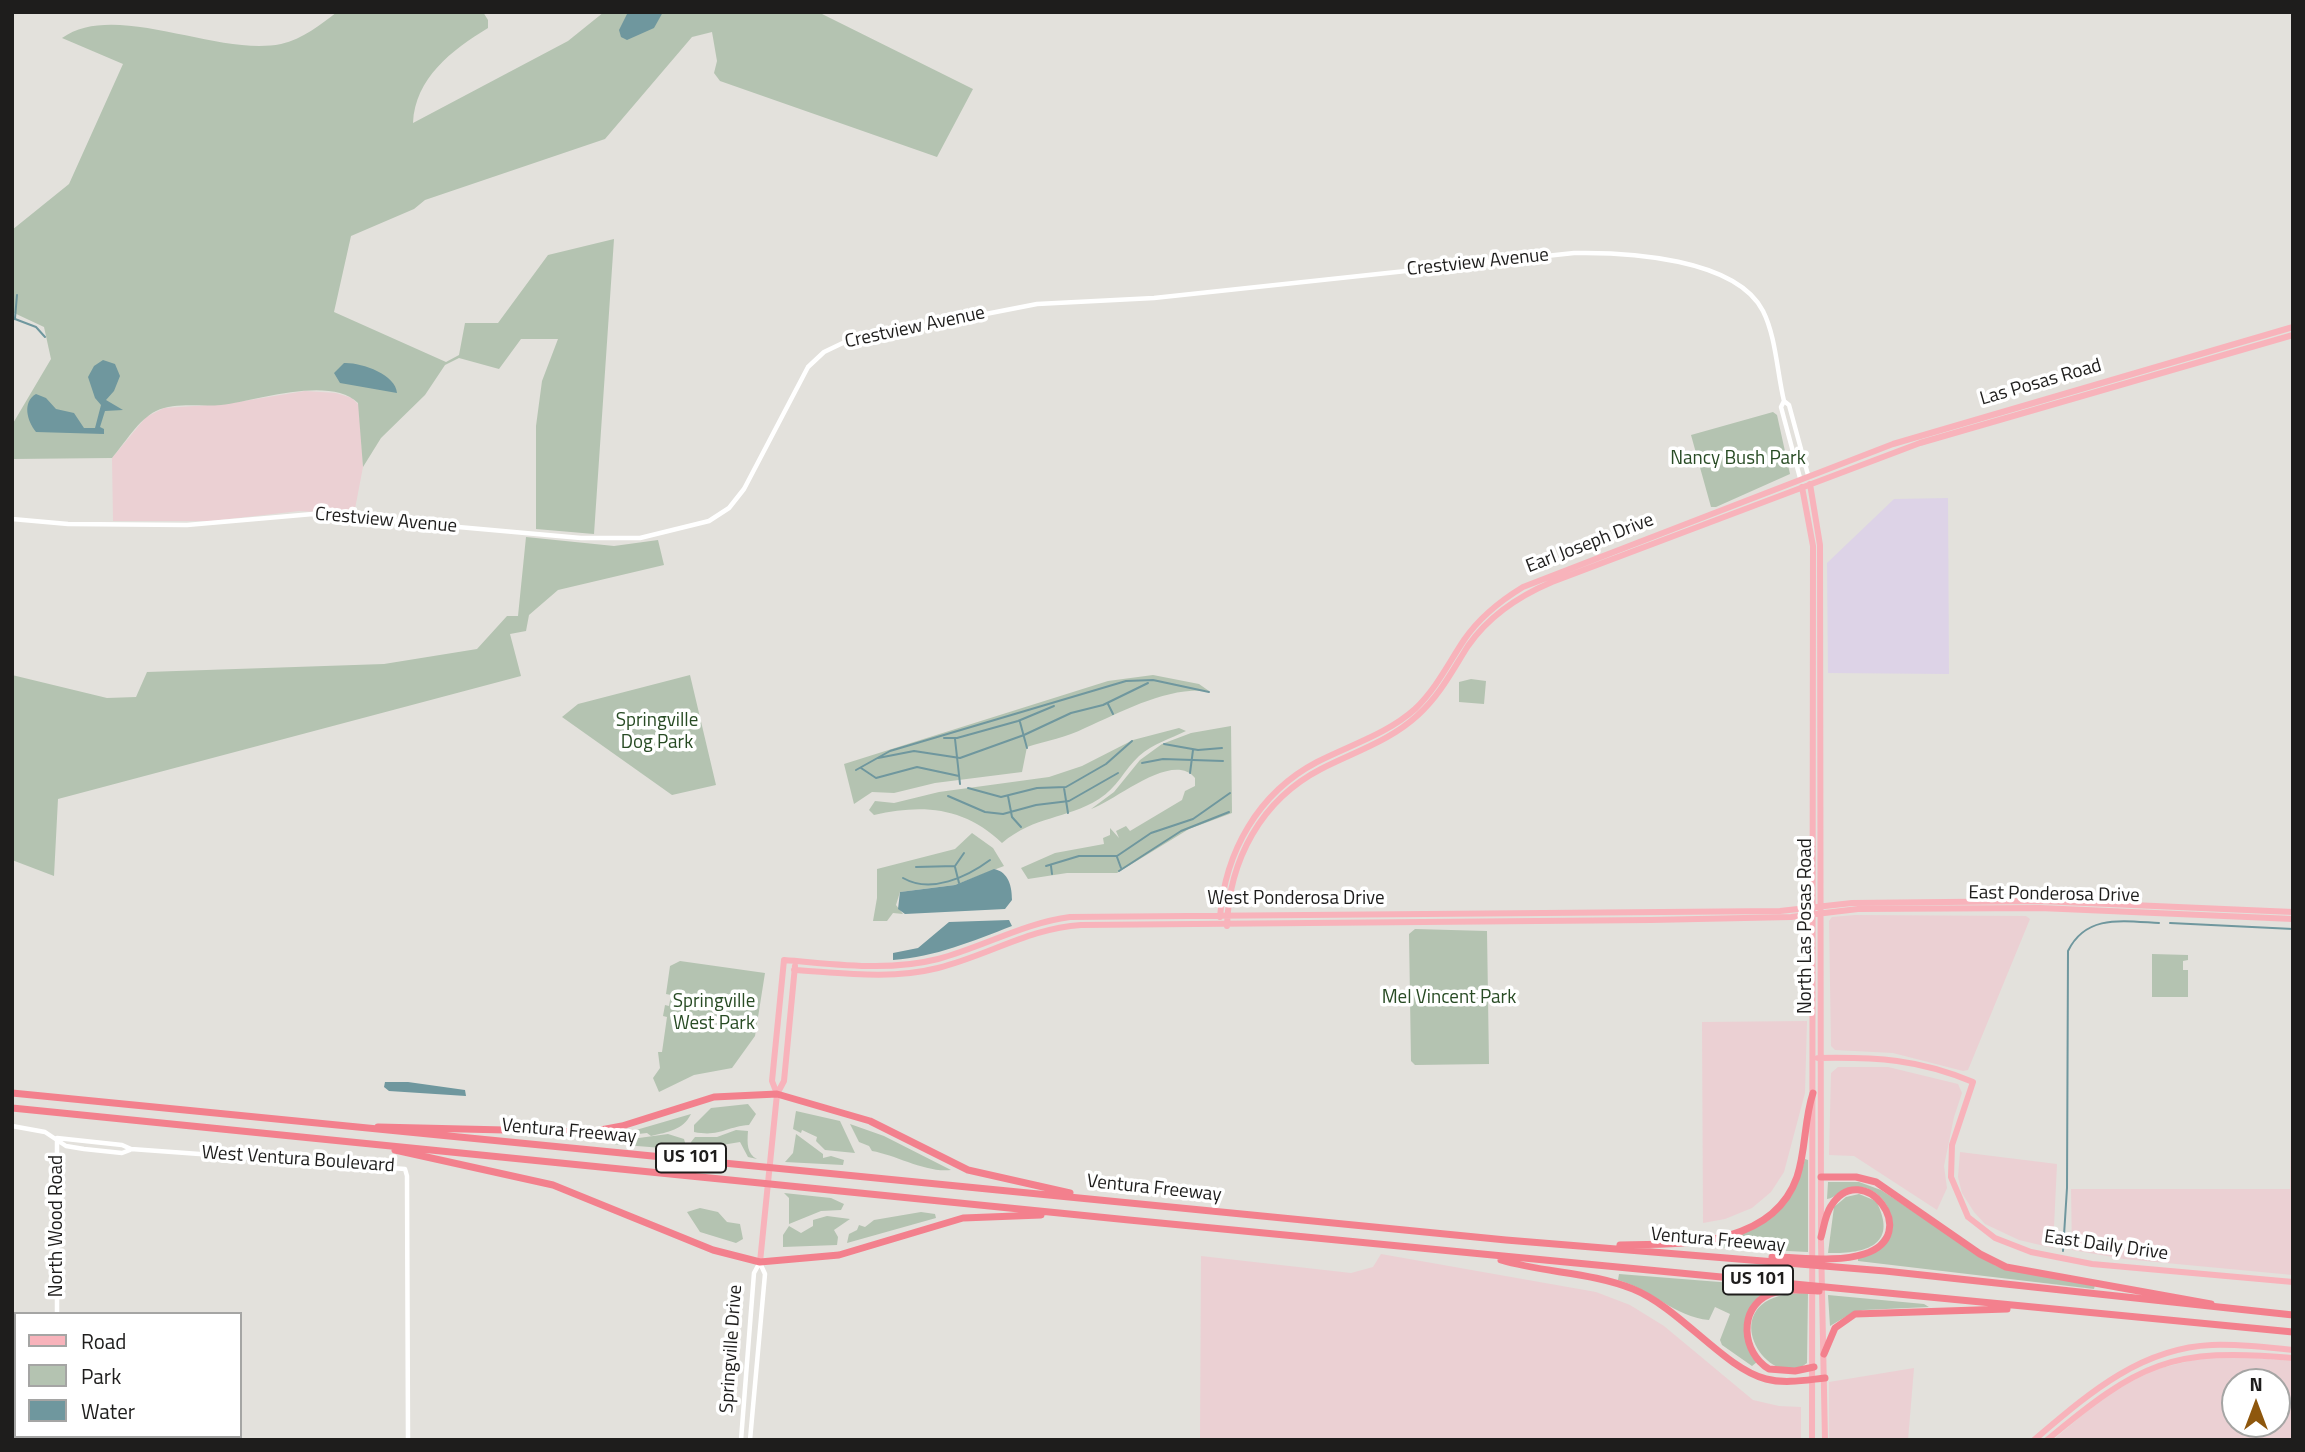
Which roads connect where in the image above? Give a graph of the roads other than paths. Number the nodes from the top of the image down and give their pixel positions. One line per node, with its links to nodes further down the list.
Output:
1 (2293, 327): 4 (main road, Las Posas Road)
2 (2293, 335): 6 (main road, Las Posas Road)
3 (1784, 401): 4 (street, Crestview Avenue); 5 (street, Crestview Avenue); 7 (street, Crestview Avenue)
4 (1808, 475): 5 (main road, Las Posas Road); 6 (main road, North Las Posas Road)
5 (1800, 478): 6 (main road, North Las Posas Road); 8 (main road, Earl Joseph Drive)
6 (1807, 487): 8 (main road, Earl Joseph Drive); 9 (main road, North Las Posas Road)
7 (12, 519)
8 (1506, 603): 12 (main road, Earl Joseph Drive)
9 (1819, 910): 10 (main road, East Ponderosa Drive); 13 (main road, West Ponderosa Drive); 14 (main road, East Ponderosa Drive); 23 (main road, North Las Posas Road); 24 (main road, North Las Posas Road)
10 (2293, 912)
11 (1588, 913): 12 (main road, West Ponderosa Drive); 13 (main road, West Ponderosa Drive); 15 (main road)
12 (1224, 915): 16 (main road, Earl Joseph Drive); 17 (main road, West Ponderosa Drive)
13 (1723, 915): 15 (main road, West Ponderosa Drive)
14 (2293, 919)
15 (1588, 921): 16 (main road, West Ponderosa Drive)
16 (1224, 926): 17 (main road, West Ponderosa Drive)
17 (1036, 928): 20 (main road, West Ponderosa Drive); 22 (main road, West Ponderosa Drive)
18 (784, 960): 19 (main road, West Ponderosa Drive); 27 (main road, Springville Drive)
19 (795, 961): 20 (main road, West Ponderosa Drive); 21 (main road, Springville Drive)
20 (915, 964): 22 (main road)
21 (794, 970): 22 (main road, West Ponderosa Drive); 27 (main road, Springville Drive)
22 (916, 973)
23 (1813, 1058): 24 (main road); 26 (main road, North Las Posas Road)
24 (1823, 1058): 33 (main road, North Las Posas Road); 41 (main road, East Daily Drive)
25 (12, 1093): 29 (highway, Ventura Freeway / US 101)
26 (1813, 1093): 33 (main road, North Las Posas Road); 37 (highway)
27 (776, 1094): 29 (highway); 34 (highway); 40 (main road, Springville Drive)
28 (12, 1108): 32 (highway, Ventura Freeway / US 101)
29 (299, 1123): 34 (highway, Ventura Freeway / US 101)
30 (12, 1126): 31 (street, West Ventura Boulevard)
31 (57, 1138): 45 (street, North Wood Road); 54 (street, West Ventura Boulevard)
32 (388, 1146): 35 (highway, Ventura Freeway / US 101); 40 (highway)
33 (1817, 1177): 36 (main road, North Las Posas Road); 44 (highway)
34 (1084, 1198): 37 (highway, Ventura Freeway / US 101)
35 (1078, 1215): 38 (highway, Ventura Freeway / US 101); 40 (highway)
36 (1818, 1240): 39 (highway); 49 (main road, North Las Posas Road); 51 (main road, North Las Posas Road)
37 (1573, 1246): 39 (highway, Ventura Freeway / US 101)
38 (1485, 1255): 42 (highway, Ventura Freeway / US 101); 53 (highway)
39 (1727, 1258): 44 (highway, Ventura Freeway / US 101)
40 (760, 1262): 55 (street, Springville Drive); 56 (street, Springville Drive)
41 (2293, 1282)
42 (1873, 1292): 43 (highway, Ventura Freeway / US 101); 51 (highway)
43 (2032, 1308): 47 (highway, Ventura Freeway / US 101); 49 (highway)
44 (2238, 1311): 46 (highway, Ventura Freeway / US 101)
45 (57, 1312)
46 (2293, 1315)
47 (2293, 1332)
48 (2293, 1350): 59 (main road)
49 (1824, 1354): 52 (main road, North Las Posas Road)
50 (2293, 1358): 60 (main road)
51 (1814, 1367): 53 (main road, North Las Posas Road)
52 (1825, 1378): 53 (highway); 58 (main road, North Las Posas Road)
53 (1814, 1379): 57 (main road, North Las Posas Road)
54 (408, 1440)
55 (741, 1440)
56 (750, 1440)
57 (1812, 1440)
58 (1825, 1440)
59 (2034, 1440)
60 (2047, 1440)

